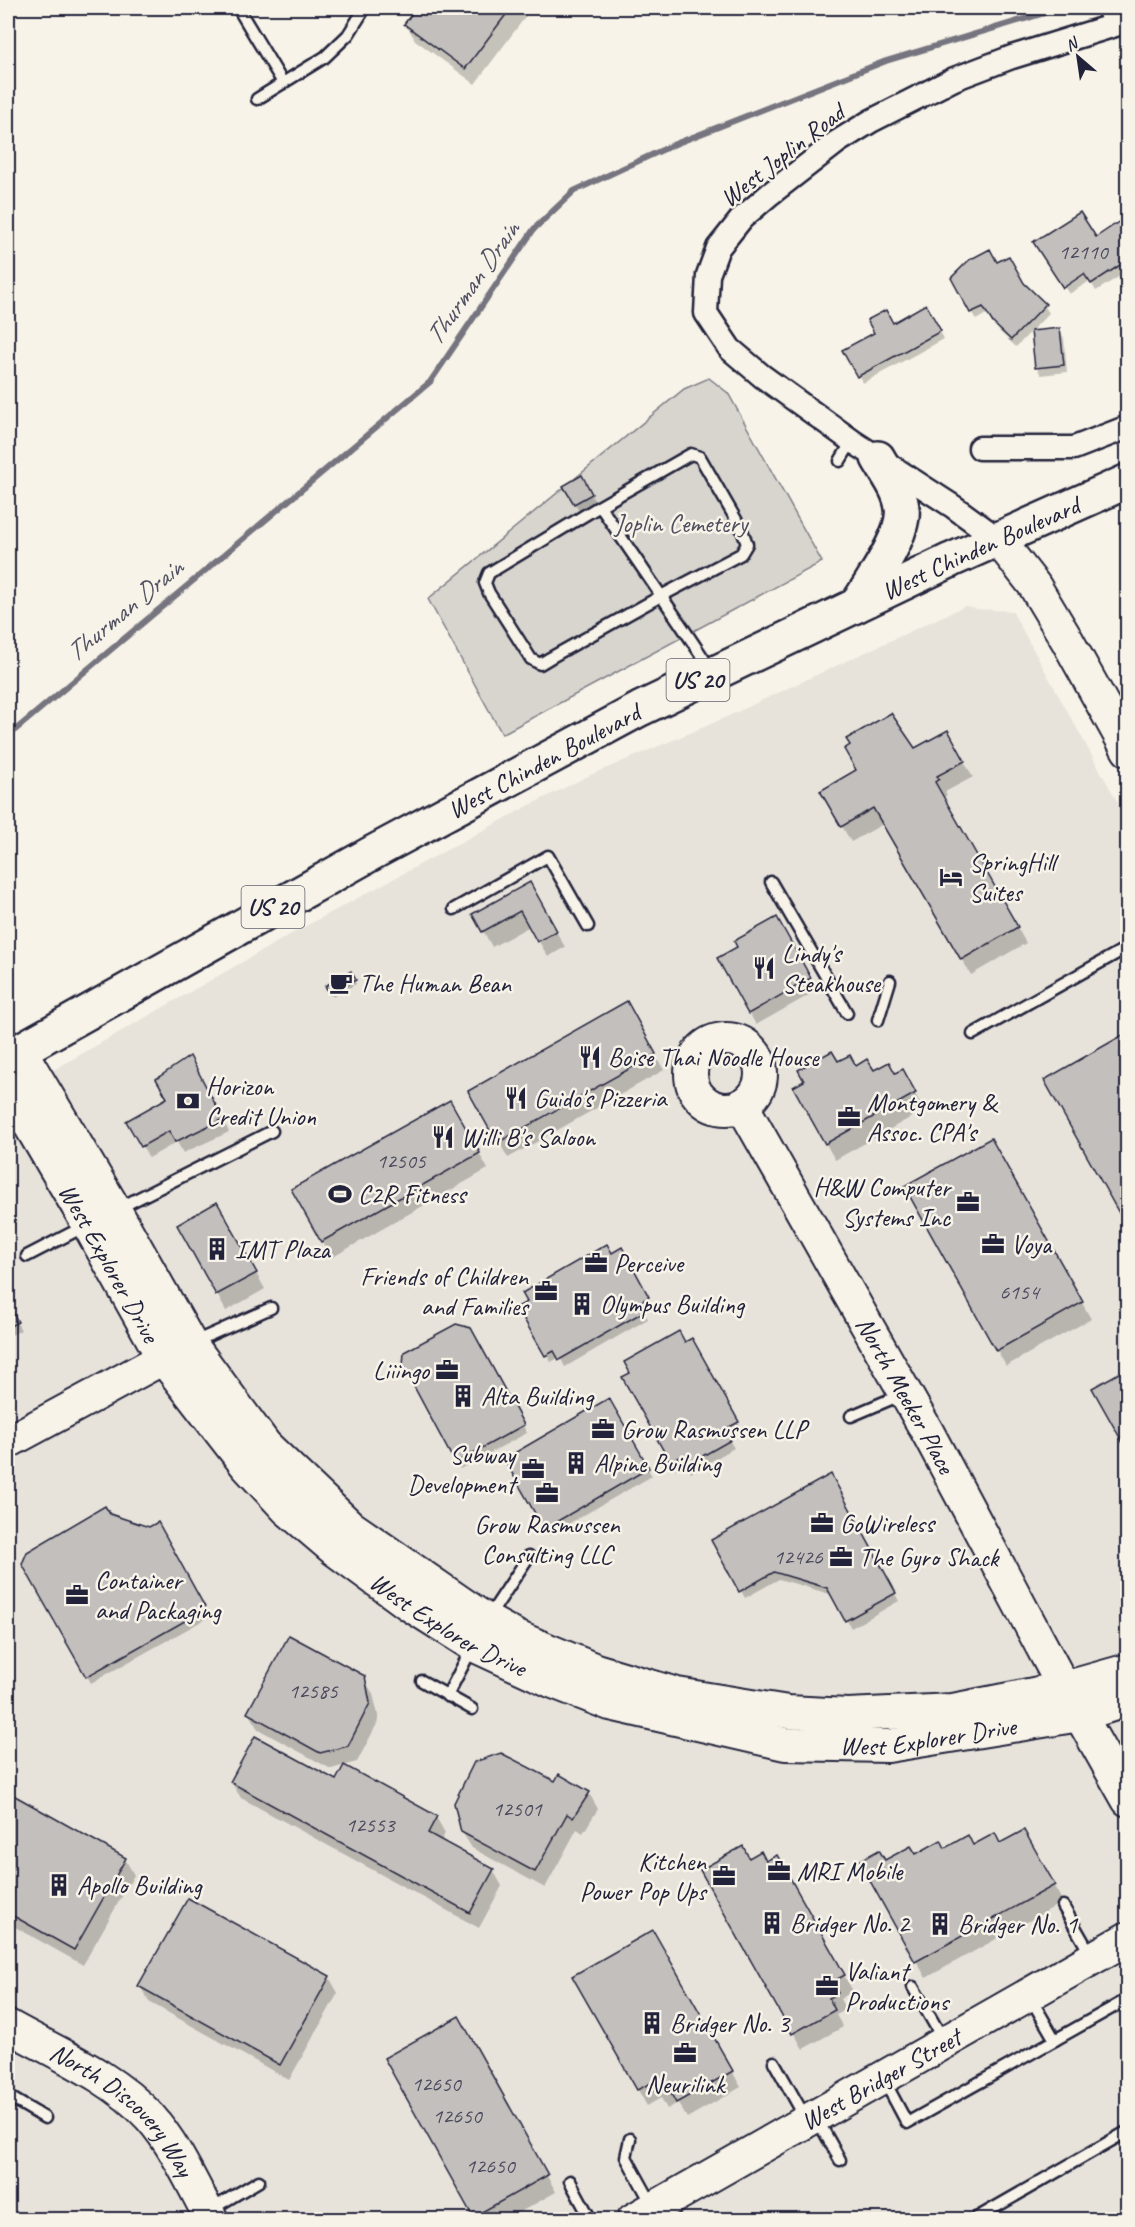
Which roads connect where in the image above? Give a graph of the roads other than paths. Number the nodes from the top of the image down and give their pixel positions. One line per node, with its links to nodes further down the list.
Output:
1 (238, 8): 4 (lane)
2 (365, 8): 4 (lane)
3 (1113, 18): 8 (street, West Joplin Road)
4 (283, 83): 5 (lane)
5 (257, 99)
6 (1128, 427): 7 (street)
7 (980, 448)
8 (865, 449): 9 (lane); 12 (street, West Joplin Road); 14 (main road)
9 (840, 460)
10 (1128, 481): 12 (main road, West Chinden Boulevard)
11 (600, 506): 13 (lane); 13 (lane); 13 (lane)
12 (998, 539): 14 (main road, West Chinden Boulevard); 16 (street)
13 (661, 596): 15 (lane)
14 (858, 605): 15 (main road, West Chinden Boulevard / US 20)
15 (713, 673): 25 (main road, West Chinden Boulevard / US 20)
16 (1128, 750)
17 (771, 882): 22 (lane)
18 (454, 909): 19 (lane)
19 (588, 926)
20 (1128, 946): 24 (lane)
21 (890, 981): 23 (lane)
22 (847, 1013)
23 (878, 1020)
24 (973, 1034)
25 (14, 1054): 29 (street, West Explorer Drive)
26 (8, 1088): 29 (street, West Explorer Drive)
27 (742, 1105): 34 (street, North Meeker Place)
28 (272, 1131): 29 (lane)
29 (102, 1217): 30 (lane); 32 (street, West Explorer Drive); 33 (street, West Explorer Drive)
30 (27, 1256)
31 (271, 1308): 32 (lane)
32 (190, 1343): 33 (street); 38 (street, West Explorer Drive)
33 (163, 1358): 36 (street); 38 (street, West Explorer Drive)
34 (905, 1393): 35 (lane); 41 (street, North Meeker Place)
35 (851, 1416)
36 (8, 1442)
37 (529, 1556): 38 (lane)
38 (480, 1632): 41 (street, West Explorer Drive); 42 (lane); 45 (street, West Explorer Drive)
39 (1128, 1670): 41 (street, West Explorer Drive)
40 (422, 1681): 42 (lane)
41 (1064, 1688): 45 (street)
42 (447, 1696): 44 (lane)
43 (1128, 1700): 45 (street, West Explorer Drive)
44 (472, 1709)
45 (1080, 1715): 46 (street)
46 (1128, 1800)
47 (1063, 1906): 49 (lane)
48 (1128, 1938): 49 (street, West Bridger Street)
49 (1093, 1958): 51 (street, West Bridger Street)
50 (913, 1987): 55 (lane)
51 (1028, 1994): 54 (lane); 55 (street, West Bridger Street)
52 (1128, 1999): 54 (lane)
53 (8, 2026): 67 (street, North Discovery Way)
54 (1055, 2040): 57 (lane)
55 (945, 2042): 57 (street, West Bridger Street)
56 (774, 2062): 60 (lane)
57 (883, 2077): 60 (street, West Bridger Street)
58 (8, 2096): 59 (lane)
59 (45, 2118)
60 (811, 2118): 63 (lane); 66 (street, West Bridger Street)
61 (1128, 2131): 69 (lane)
62 (630, 2139): 66 (lane)
63 (840, 2160)
64 (259, 2181): 67 (lane)
65 (570, 2181): 68 (lane)
66 (643, 2213)
67 (204, 2216)
68 (591, 2220)
69 (973, 2220)

